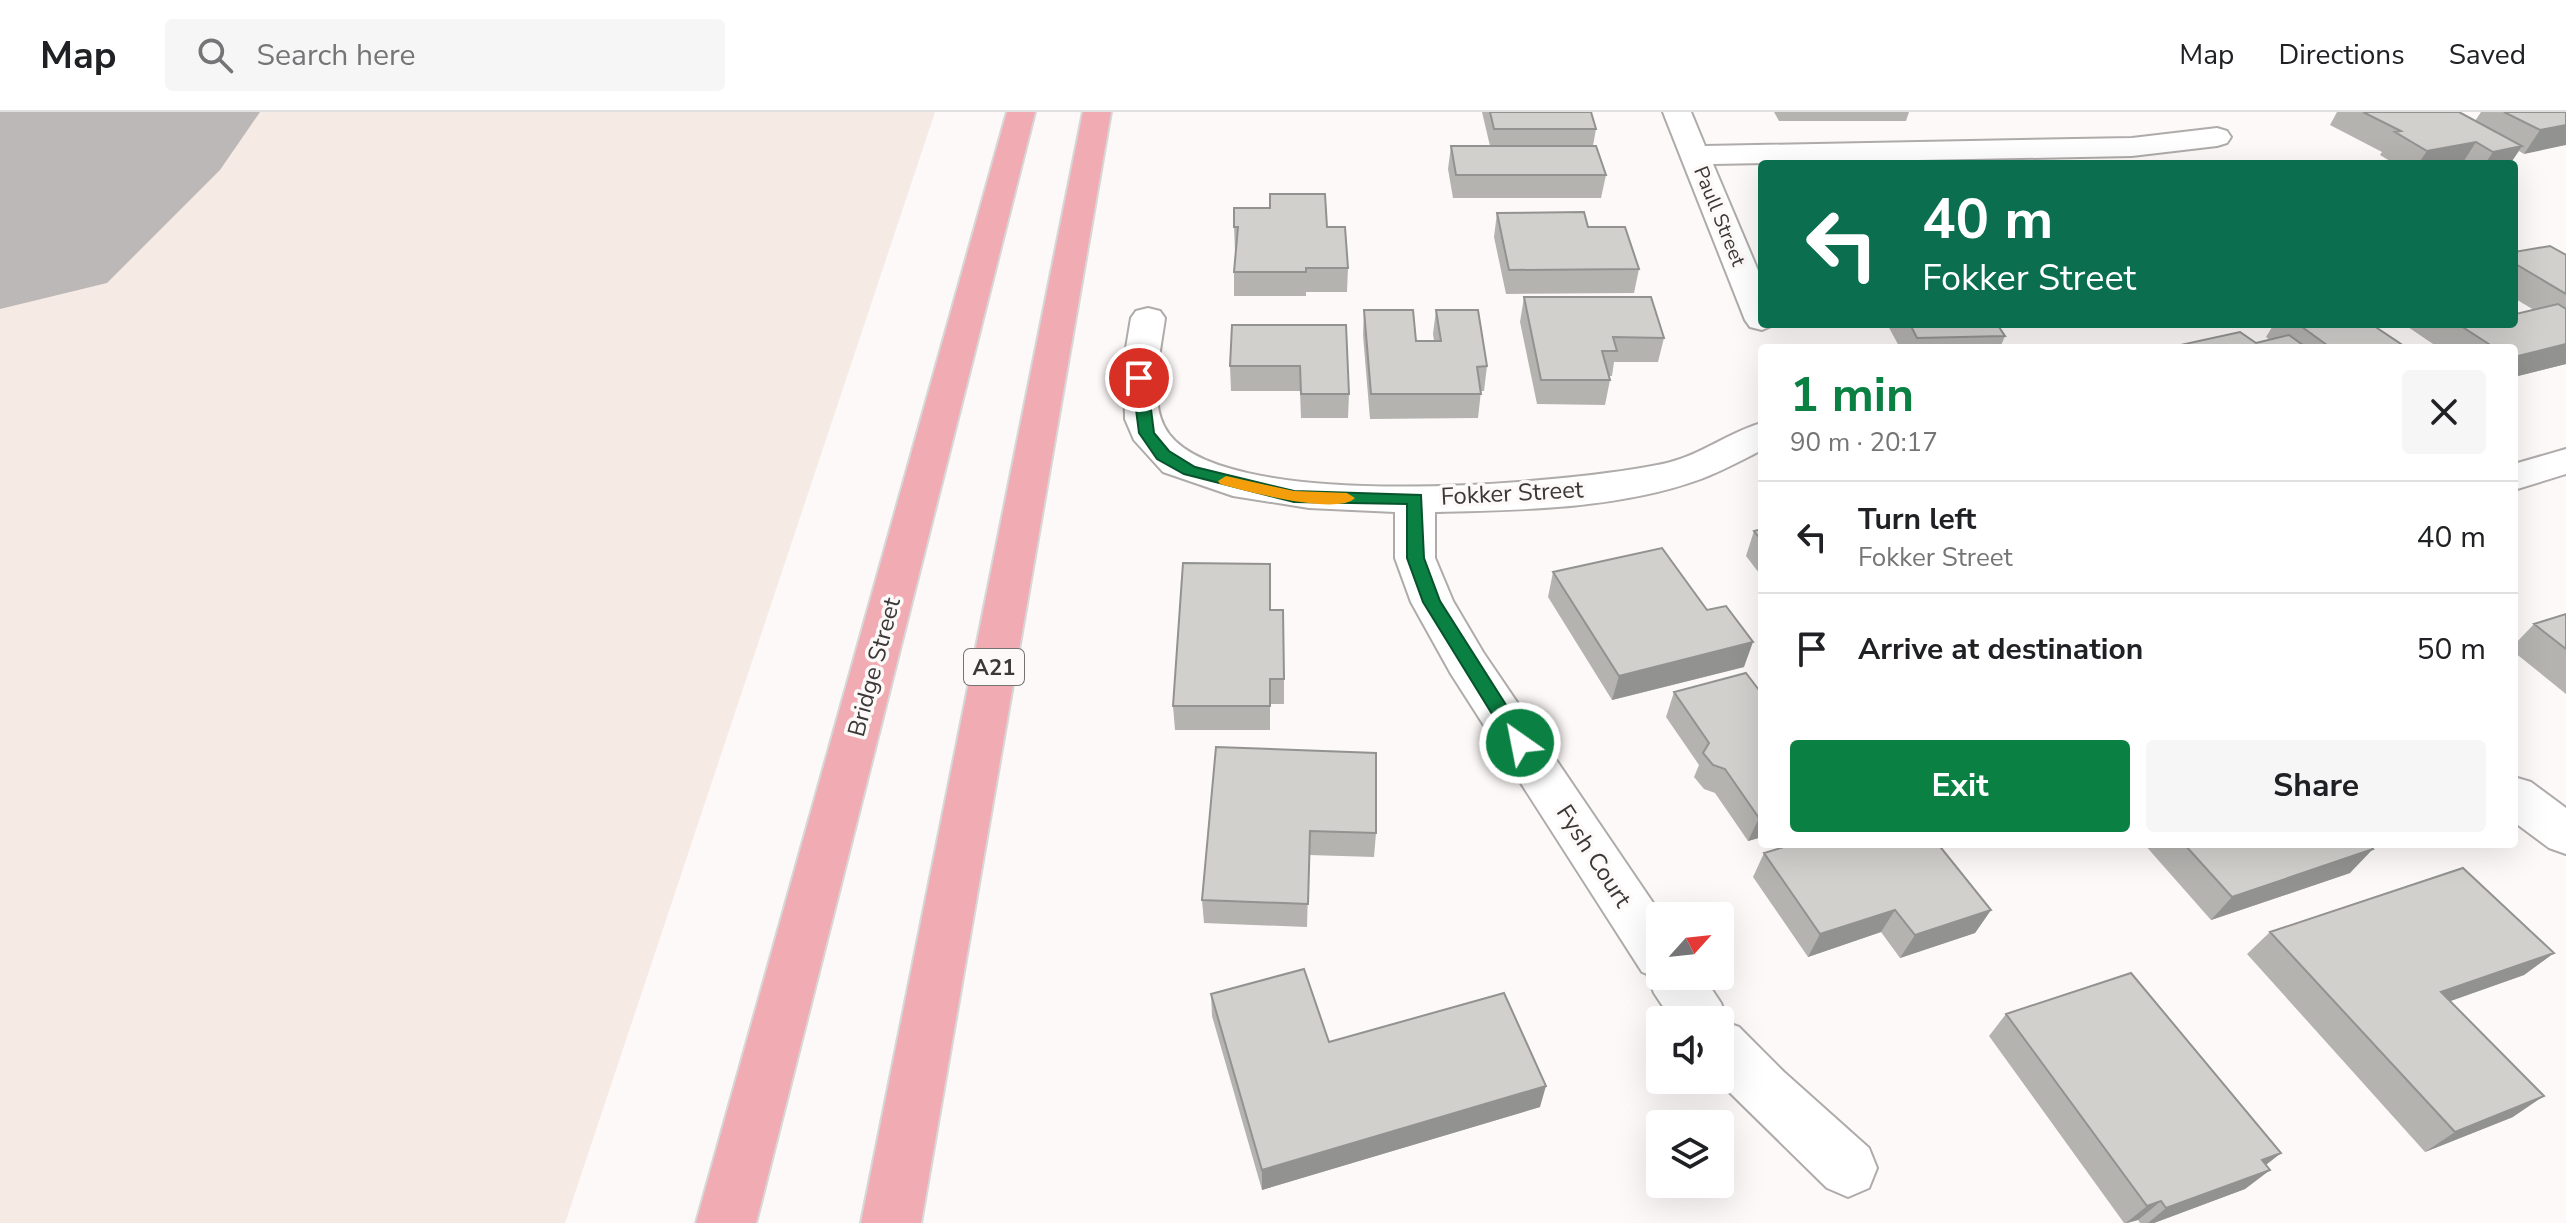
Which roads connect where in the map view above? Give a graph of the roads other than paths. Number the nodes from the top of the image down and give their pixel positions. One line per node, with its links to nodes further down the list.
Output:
1 (1021, 112): 17 (highway, Bridge Street)
2 (1097, 112): 18 (highway, A21)
3 (1677, 112): 5 (street, Paull Street)
4 (2217, 137): 5 (street)
5 (1695, 155): 6 (street, Paull Street)
6 (1758, 310)
7 (1148, 318): 11 (street, Fokker Street)
8 (1758, 437): 11 (street, Fokker Street)
9 (2566, 461): 10 (street)
10 (2518, 476)
11 (1415, 499): 14 (street, Fysh Court)
12 (2518, 799): 13 (street)
13 (2566, 834)
14 (1646, 935)
15 (1734, 1060): 16 (street)
16 (1848, 1168)
17 (726, 1223)
18 (891, 1223)

